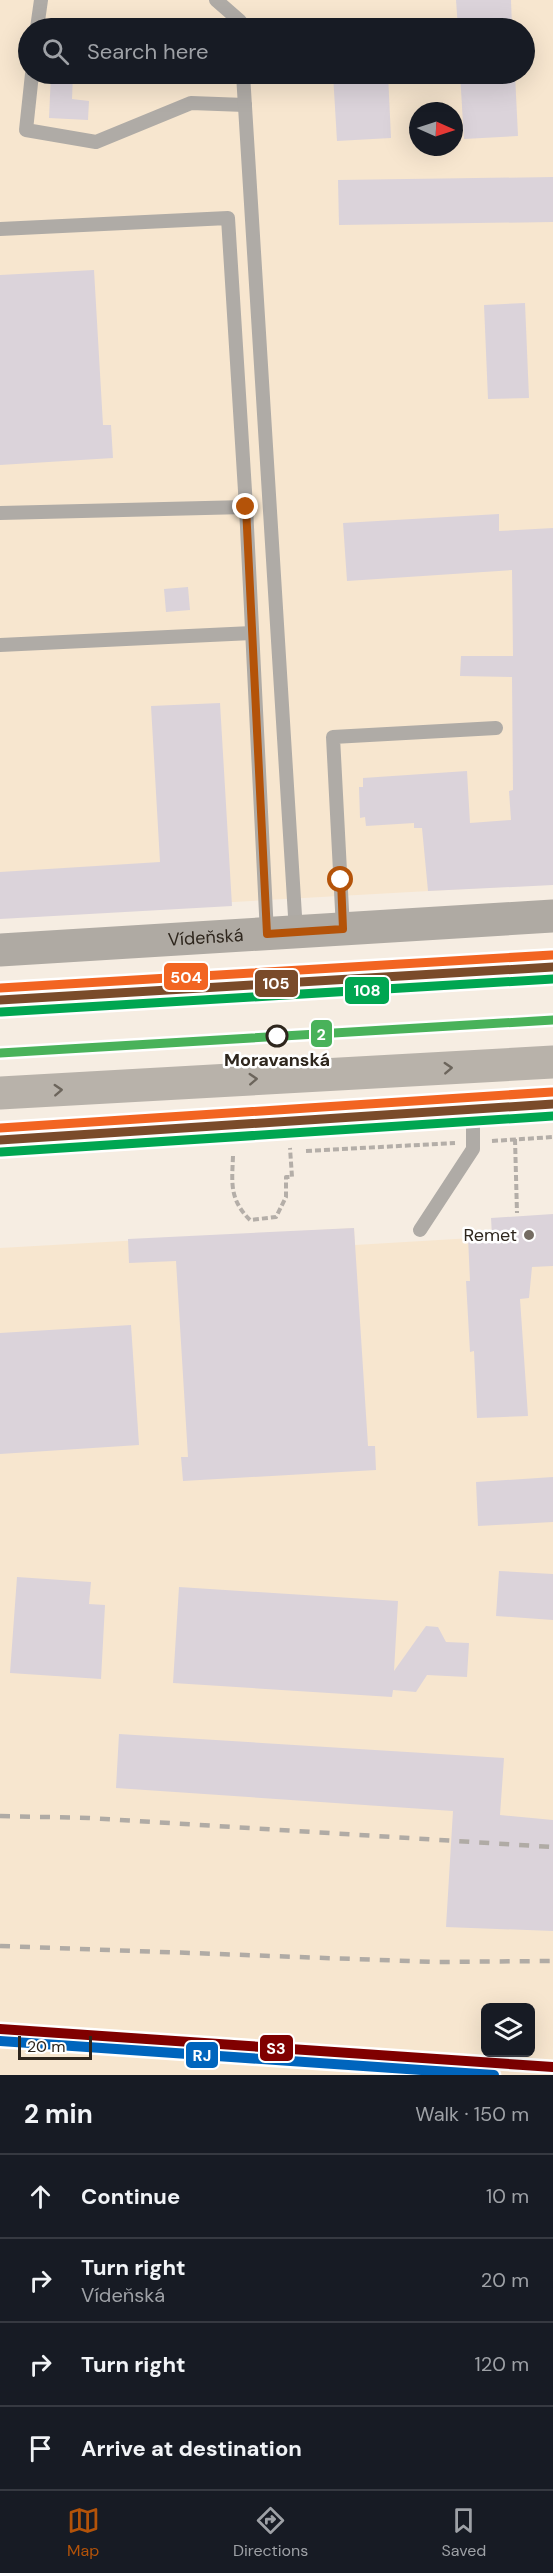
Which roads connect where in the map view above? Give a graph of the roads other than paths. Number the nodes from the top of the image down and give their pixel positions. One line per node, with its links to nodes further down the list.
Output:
1 (40, 0): 3 (lane)
2 (216, 0): 4 (lane)
3 (38, 18)
4 (237, 18)
5 (31, 84): 7 (lane)
6 (244, 84): 7 (lane)
7 (245, 105): 16 (lane)
8 (0, 229): 9 (lane)
9 (246, 507): 10 (lane); 11 (lane)
10 (0, 513)
11 (252, 633): 12 (lane); 16 (lane)
12 (0, 645)
13 (496, 728): 15 (lane)
14 (553, 916): 15 (street, Vídeňská)
15 (343, 929): 16 (street, Vídeňská)
16 (281, 933): 17 (street, Vídeňská)
17 (0, 950)
18 (553, 967): 19 (highway)
19 (0, 1000)
20 (553, 1062): 21 (highway, one-way to 20)
21 (0, 1093)
22 (553, 1104): 23 (street)
23 (473, 1108): 24 (street); 25 (lane)
24 (0, 1140)
25 (420, 1230)

